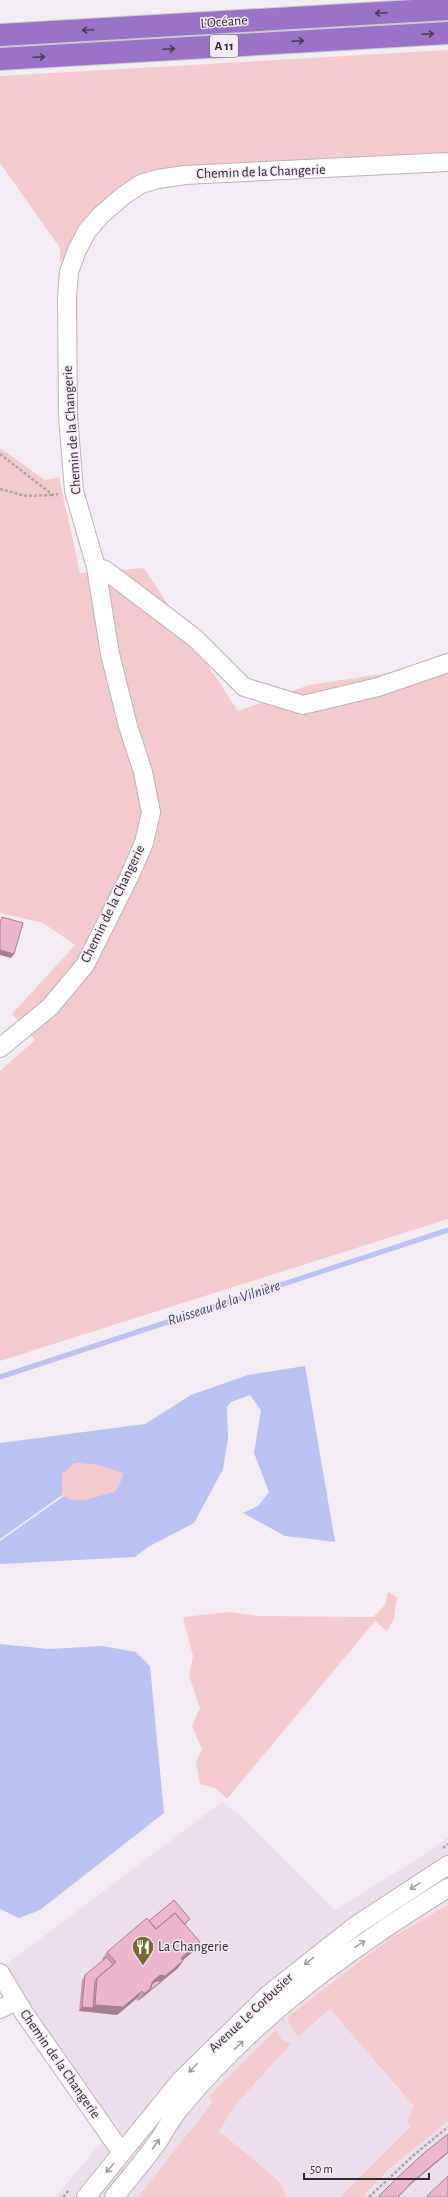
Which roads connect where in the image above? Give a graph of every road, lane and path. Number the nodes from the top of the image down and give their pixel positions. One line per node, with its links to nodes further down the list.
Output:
1 (448, 9): 3 (highway, L’Océane / A 11, one-way to 3)
2 (448, 33): 4 (highway, L’Océane / A 11, one-way to 2)
3 (0, 35)
4 (0, 59)
5 (448, 162): 8 (street, Chemin de la Changerie)
6 (0, 454): 9 (path)
7 (0, 489): 9 (path)
8 (74, 491): 9 (path); 10 (street, Chemin de la Changerie)
9 (52, 495)
10 (96, 567): 11 (street); 12 (street, Chemin de la Changerie)
11 (448, 663)
12 (0, 1048)
13 (448, 1844): 14 (path)
14 (443, 1848)
15 (448, 1865): 21 (street, Avenue Le Corbusier, one-way to 21)
16 (448, 1888): 23 (street, Avenue Le Corbusier, one-way to 16)
17 (0, 1973): 18 (street, Chemin de la Changerie)
18 (16, 2002): 19 (street); 21 (street, Chemin de la Changerie)
19 (0, 2009)
20 (448, 2127): 24 (path)
21 (122, 2153): 22 (street, Avenue Le Corbusier, one-way to 22)
22 (86, 2197)
23 (114, 2197)
24 (369, 2197)

